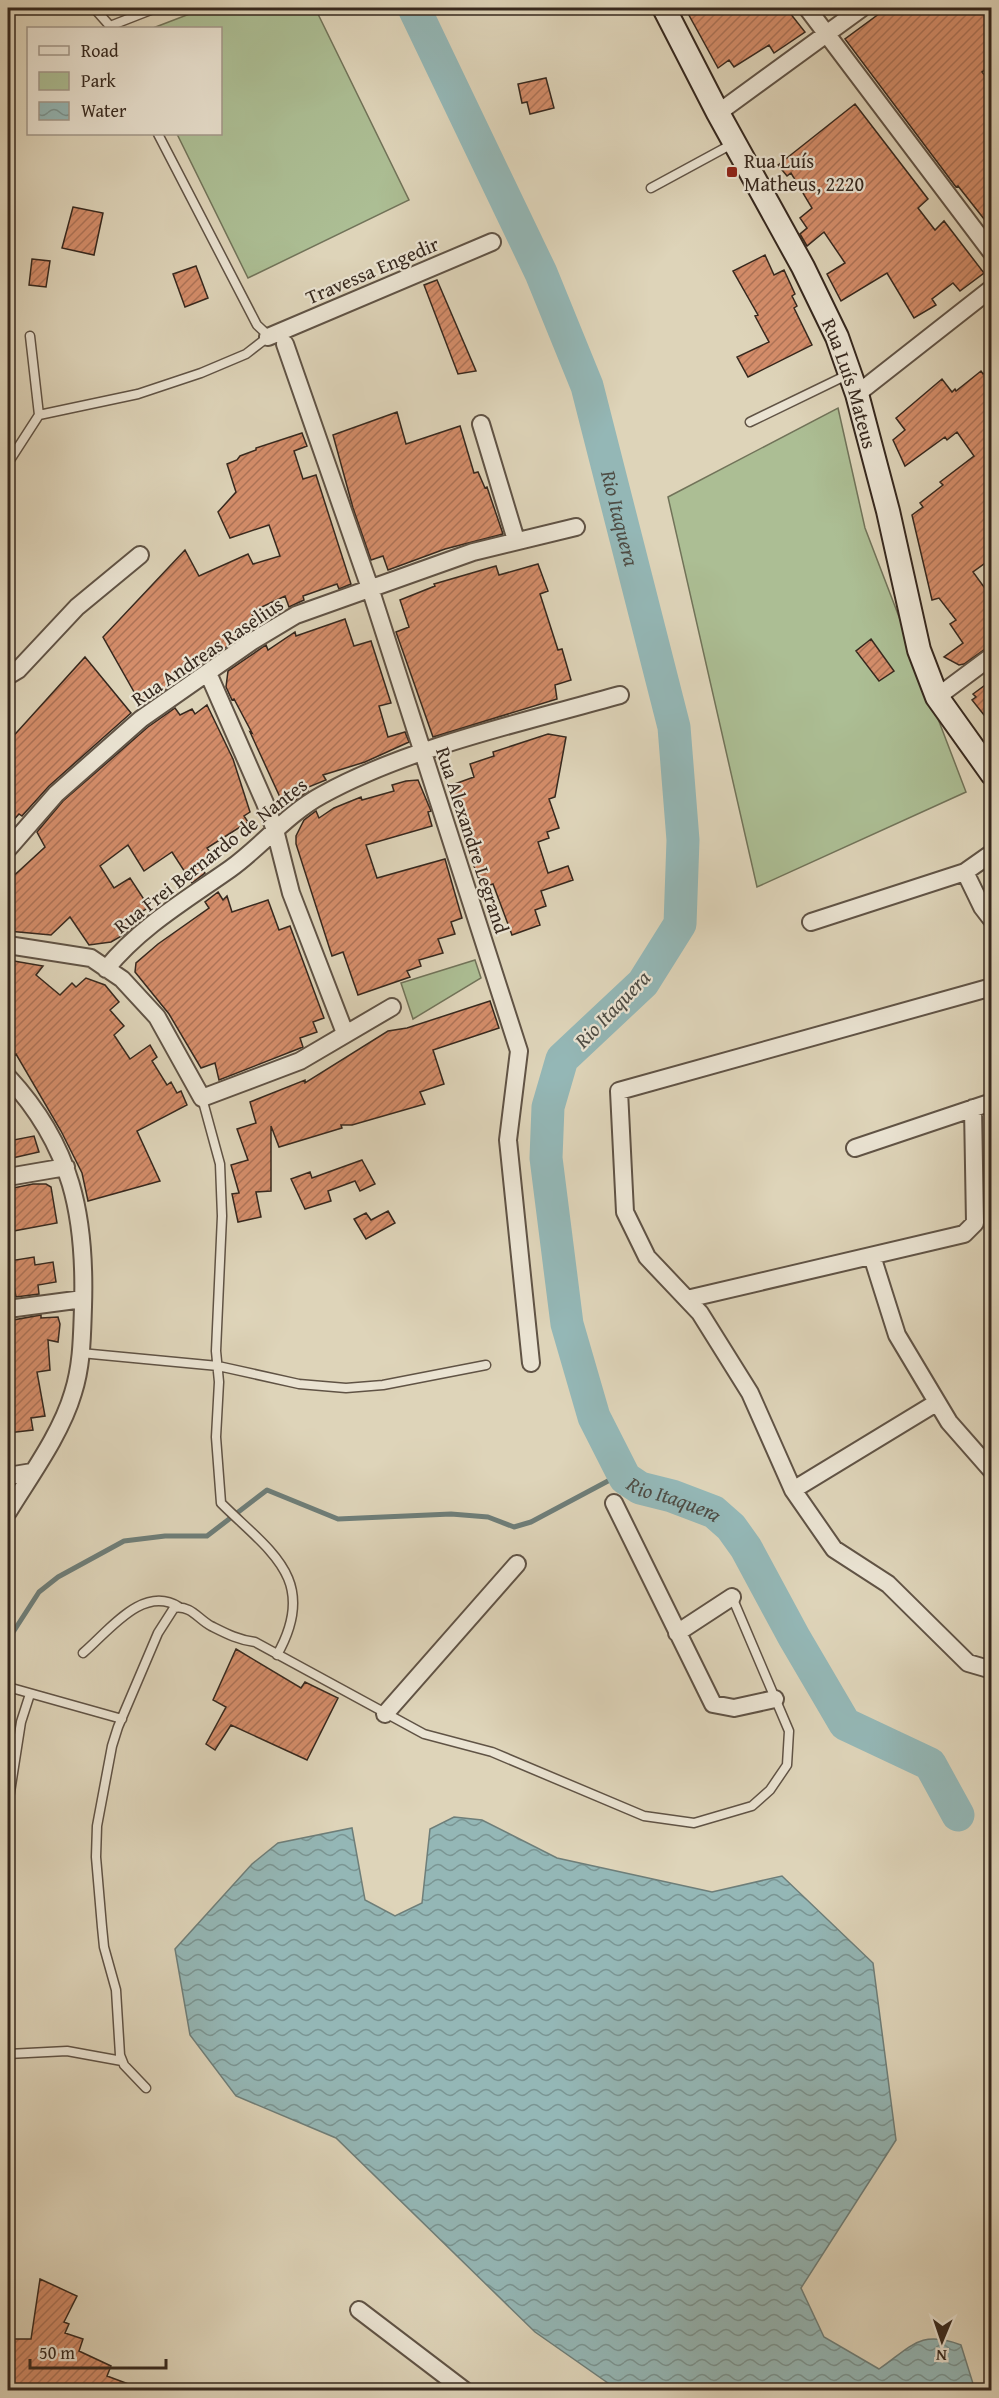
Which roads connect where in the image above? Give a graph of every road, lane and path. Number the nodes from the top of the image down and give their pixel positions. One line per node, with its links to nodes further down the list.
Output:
1 (94, 8): 6 (lane)
2 (156, 8): 6 (lane)
3 (664, 8): 8 (main road, Rua Luís Mateus)
4 (807, 8): 7 (street)
5 (862, 8): 7 (street)
6 (110, 27)
7 (827, 34): 8 (street); 13 (street)
8 (718, 113): 10 (main road, Rua Luís Mateus)
9 (159, 135): 16 (lane)
10 (734, 143): 11 (lane); 18 (main road, Rua Luís Mateus)
11 (651, 188)
12 (492, 242): 16 (street, Travessa Engedir)
13 (992, 253)
14 (992, 288): 18 (street)
15 (30, 336): 19 (lane)
16 (268, 337): 17 (lane); 19 (lane)
17 (285, 344): 26 (street, Rua Alexandre Legrand)
18 (854, 383): 20 (lane); 31 (main road, Rua Luís Mateus)
19 (39, 415): 22 (lane)
20 (750, 422)
21 (481, 424): 24 (street)
22 (8, 463)
23 (576, 527): 24 (street, Rua Andreas Raselius)
24 (516, 540): 26 (street, Rua Andreas Raselius)
25 (140, 555): 29 (street)
26 (370, 588): 28 (street, Rua Andreas Raselius); 32 (street, Rua Alexandre Legrand)
27 (992, 656): 31 (street)
28 (208, 673): 34 (street); 35 (street, Rua Andreas Raselius)
29 (8, 676)
30 (620, 695): 32 (street, Rua Frei Bernardo de Nantes)
31 (937, 697): 33 (main road, Rua Luís Mateus)
32 (423, 752): 34 (street, Rua Frei Bernardo de Nantes); 57 (street, Rua Alexandre Legrand)
33 (992, 774)
34 (275, 830): 41 (street, Rua Frei Bernardo de Nantes); 44 (street)
35 (8, 849)
36 (992, 853): 37 (street)
37 (965, 872): 38 (street); 39 (street)
38 (992, 920)
39 (811, 922)
40 (8, 945): 41 (street)
41 (106, 969): 46 (street)
42 (992, 987): 54 (street)
43 (392, 1007): 44 (street)
44 (345, 1033): 46 (street)
45 (8, 1077): 50 (street)
46 (202, 1098): 59 (lane)
47 (992, 1102): 48 (street)
48 (973, 1108): 49 (street); 52 (street)
49 (855, 1148)
50 (66, 1167): 51 (street); 53 (street)
51 (8, 1177)
52 (872, 1256): 54 (street); 60 (street)
53 (83, 1299): 55 (street); 56 (street)
54 (687, 1299): 64 (street)
55 (8, 1309)
56 (81, 1353): 59 (lane); 62 (street)
57 (531, 1363)
58 (486, 1365): 59 (lane)
59 (218, 1366): 72 (lane)
60 (936, 1403): 61 (street); 64 (street)
61 (992, 1471)
62 (32, 1472): 63 (street); 66 (street)
63 (8, 1476)
64 (794, 1490): 73 (street)
65 (614, 1503): 70 (street)
66 (8, 1512)
67 (517, 1564): 77 (street)
68 (732, 1597): 70 (street); 76 (lane)
69 (179, 1607): 71 (lane); 72 (lane); 78 (lane)
70 (677, 1633): 76 (street)
71 (83, 1653)
72 (277, 1655): 77 (lane)
73 (992, 1670)
74 (8, 1687): 75 (lane)
75 (30, 1694): 78 (lane); 79 (lane)
76 (775, 1699): 77 (lane)
77 (385, 1714)
78 (122, 1719): 81 (lane)
79 (8, 1805)
80 (8, 2054): 81 (lane)
81 (122, 2061): 82 (lane)
82 (146, 2088)
83 (359, 2310): 84 (street)
84 (464, 2391)

